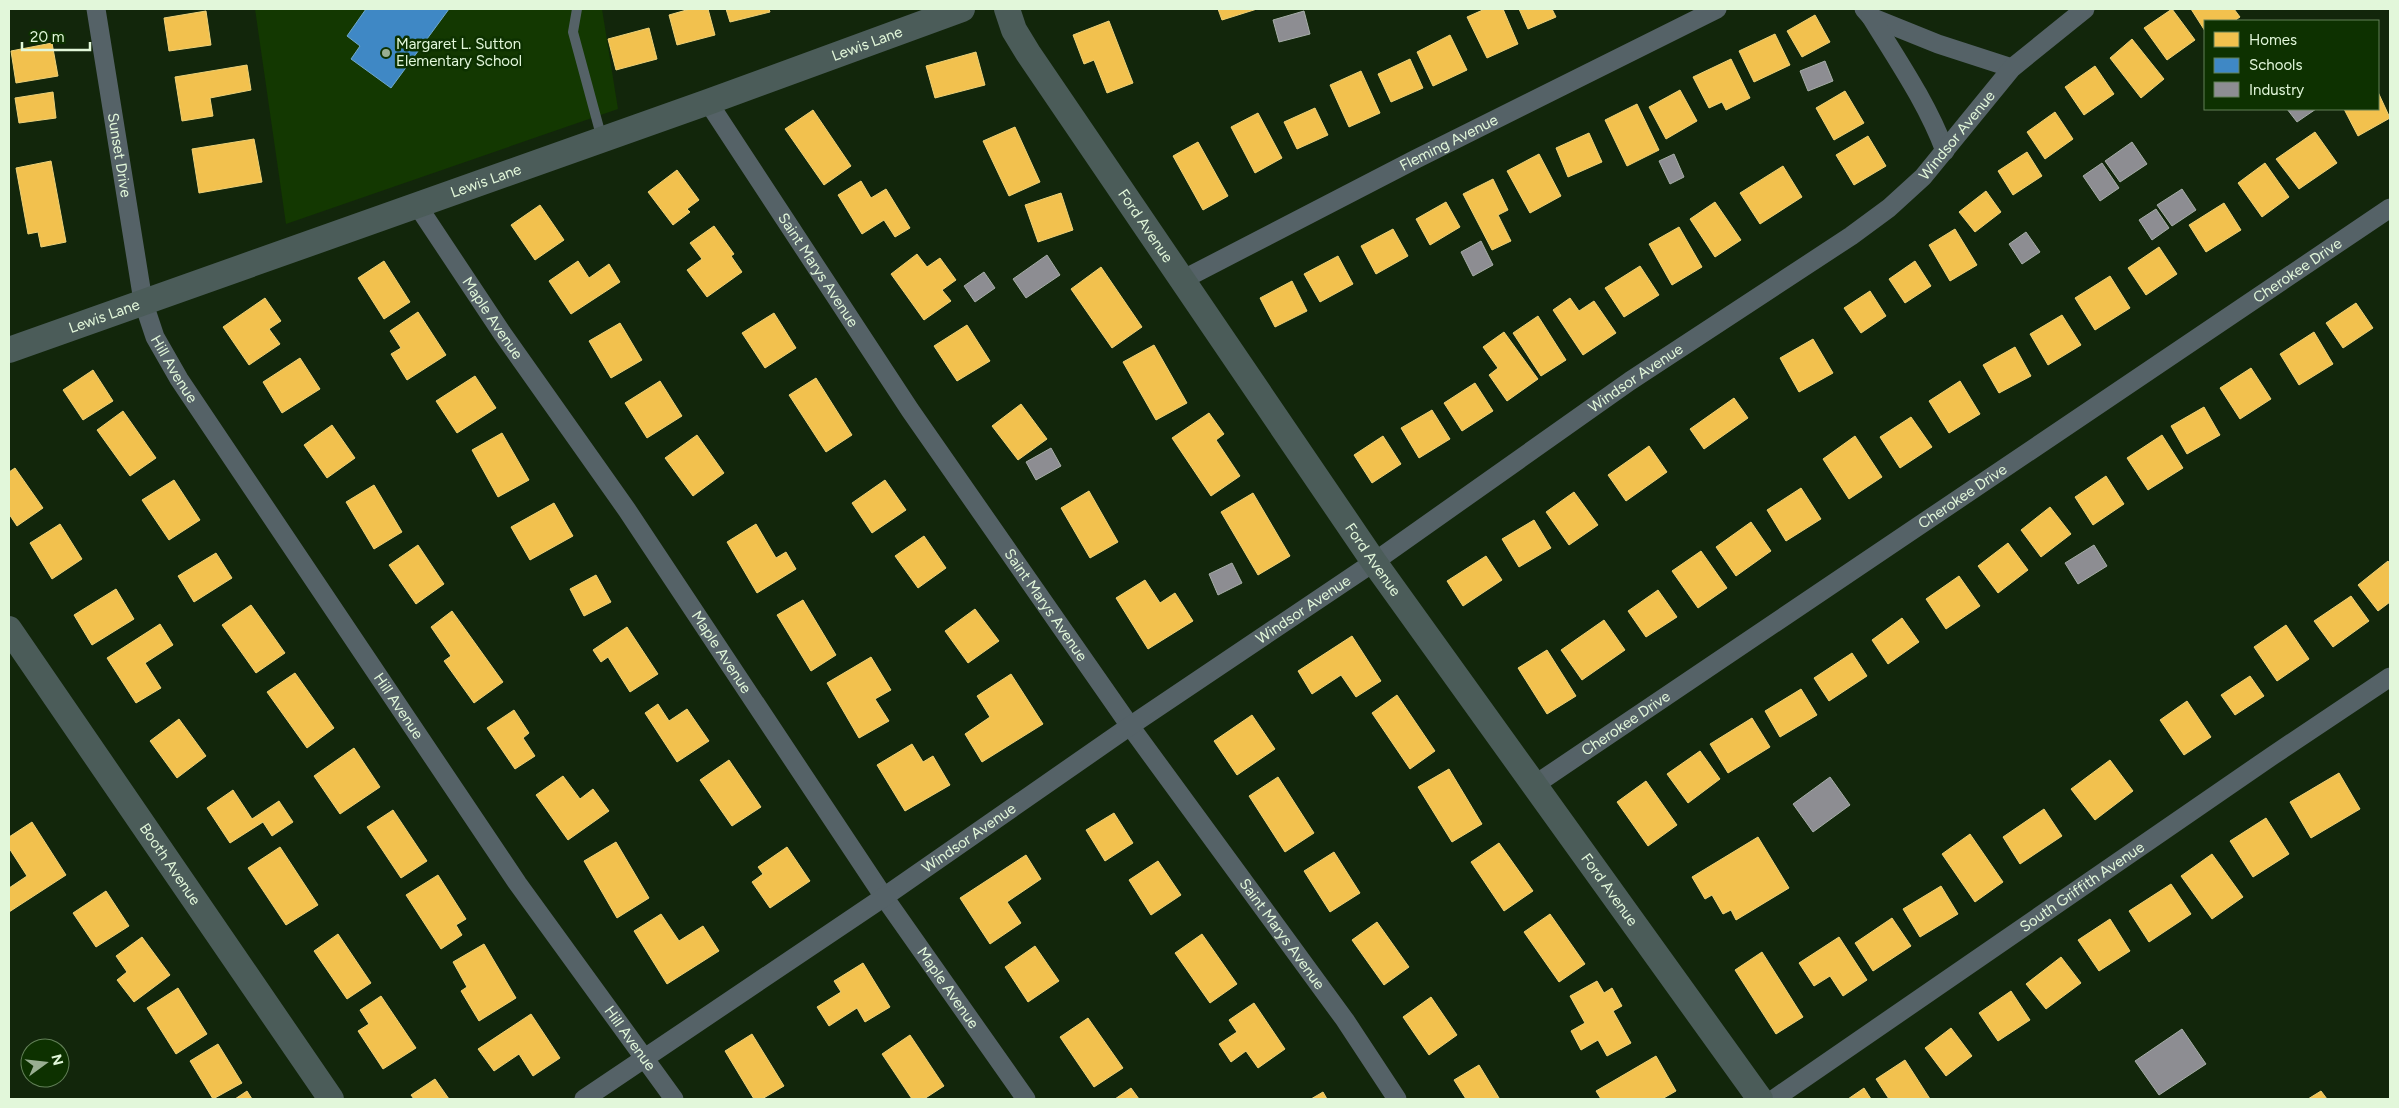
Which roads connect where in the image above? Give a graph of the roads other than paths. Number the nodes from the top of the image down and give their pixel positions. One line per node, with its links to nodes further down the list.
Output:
1 (96, 9): 15 (street, Sunset Drive)
2 (577, 9): 10 (lane)
3 (962, 9): 9 (street, Lewis Lane)
4 (1007, 9): 14 (street, Ford Avenue)
5 (1717, 9): 14 (street, Fleming Avenue)
6 (2085, 9): 8 (street, Windsor Avenue)
7 (1868, 13): 8 (street); 11 (street)
8 (2012, 68): 11 (street, Windsor Avenue)
9 (708, 102): 10 (street, Lewis Lane); 20 (street, Saint Marys Avenue)
10 (602, 140): 12 (street, Lewis Lane)
11 (1945, 152): 17 (street, Windsor Avenue)
12 (417, 205): 15 (street, Lewis Lane); 22 (street, Maple Avenue)
13 (2390, 208): 21 (street, Cherokee Drive)
14 (1182, 280): 17 (street, Ford Avenue)
15 (143, 301): 16 (street, Lewis Lane); 23 (street, Hill Avenue)
16 (9, 350)
17 (1374, 562): 20 (street, Windsor Avenue); 21 (street, Ford Avenue)
18 (9, 629): 24 (street, Booth Avenue)
19 (2390, 677): 30 (street, South Griffith Avenue)
20 (1130, 726): 22 (street, Windsor Avenue); 28 (street, Saint Marys Avenue)
21 (1533, 786): 29 (street, Ford Avenue)
22 (884, 897): 23 (street, Windsor Avenue); 27 (street, Maple Avenue)
23 (645, 1058): 25 (street, Windsor Avenue); 26 (street, Hill Avenue)
24 (331, 1099)
25 (584, 1099)
26 (674, 1099)
27 (1026, 1099)
28 (1397, 1099)
29 (1760, 1099)
30 (1774, 1099)

